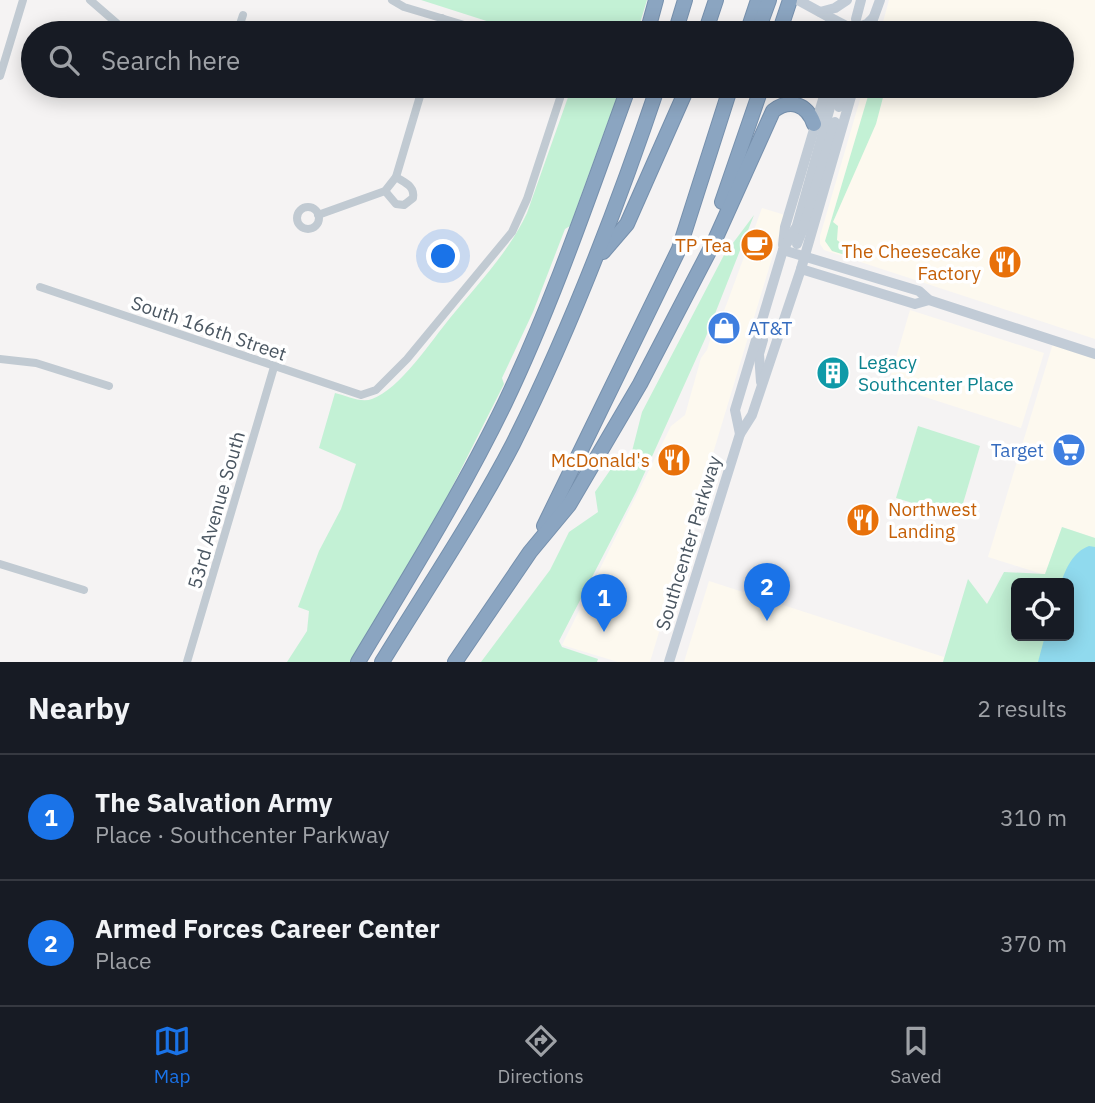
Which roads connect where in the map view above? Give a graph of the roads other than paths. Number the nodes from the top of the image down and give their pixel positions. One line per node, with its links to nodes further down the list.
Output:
1 (23, 0): 34 (street)
2 (90, 0): 19 (street)
3 (392, 0): 16 (street)
4 (656, 0): 23 (highway)
5 (685, 0): 24 (highway)
6 (716, 0): 25 (highway)
7 (758, 0): 26 (highway)
8 (769, 0): 27 (highway)
9 (790, 0): 28 (highway)
10 (846, 0): 14 (main road)
11 (861, 0): 18 (main road)
12 (880, 0): 17 (main road)
13 (802, 2): 14 (main road)
14 (825, 14): 29 (main road); 30 (main road, bridge); 31 (main road, bridge)
15 (243, 15): 20 (street)
16 (442, 18): 21 (street); 22 (street)
17 (873, 18): 32 (main road, bridge); 33 (main road)
18 (856, 19)
19 (114, 21)
20 (241, 21)
21 (441, 21)
22 (452, 21)
23 (650, 21)
24 (679, 21)
25 (709, 21)
26 (751, 21)
27 (761, 21)
28 (783, 21)
29 (829, 21)
30 (832, 21)
31 (838, 21)
32 (870, 21)
33 (872, 21)
34 (0, 76)
35 (419, 98): 48 (street)
36 (561, 98): 62 (street, South 166th Street)
37 (625, 98): 70 (highway)
38 (654, 98): 54 (highway)
39 (683, 98): 54 (highway)
40 (727, 98): 49 (highway)
41 (732, 98): 49 (highway)
42 (758, 98): 57 (highway)
43 (823, 98): 47 (main road)
44 (833, 98): 52 (main road, Southcenter Parkway)
45 (841, 98): 52 (main road)
46 (850, 98): 53 (main road, Southcenter Parkway)
47 (814, 124): 52 (main road); 57 (highway)
48 (396, 177): 50 (street); 50 (street)
49 (700, 184): 66 (highway)
50 (385, 191): 51 (street)
51 (318, 215)
52 (788, 251): 53 (main road); 55 (main road); 59 (main road, Southcenter Parkway)
53 (805, 256): 55 (main road, Southcenter Parkway); 58 (main road)
54 (596, 261): 71 (highway)
55 (801, 269): 58 (main road); 64 (main road, Southcenter Parkway)
56 (40, 287): 62 (street, South 166th Street)
57 (690, 289): 66 (highway)
58 (929, 300): 60 (main road)
59 (757, 333): 64 (main road); 65 (main road, Southcenter Parkway)
60 (1095, 354)
61 (0, 359): 63 (street)
62 (274, 367): 69 (street, 53rd Avenue South)
63 (109, 386)
64 (761, 388): 65 (main road, Southcenter Parkway)
65 (740, 434): 73 (main road, Southcenter Parkway)
66 (530, 552): 72 (highway)
67 (0, 564): 68 (street)
68 (84, 590)
69 (187, 662)
70 (358, 662)
71 (382, 662)
72 (456, 662)
73 (669, 662)

